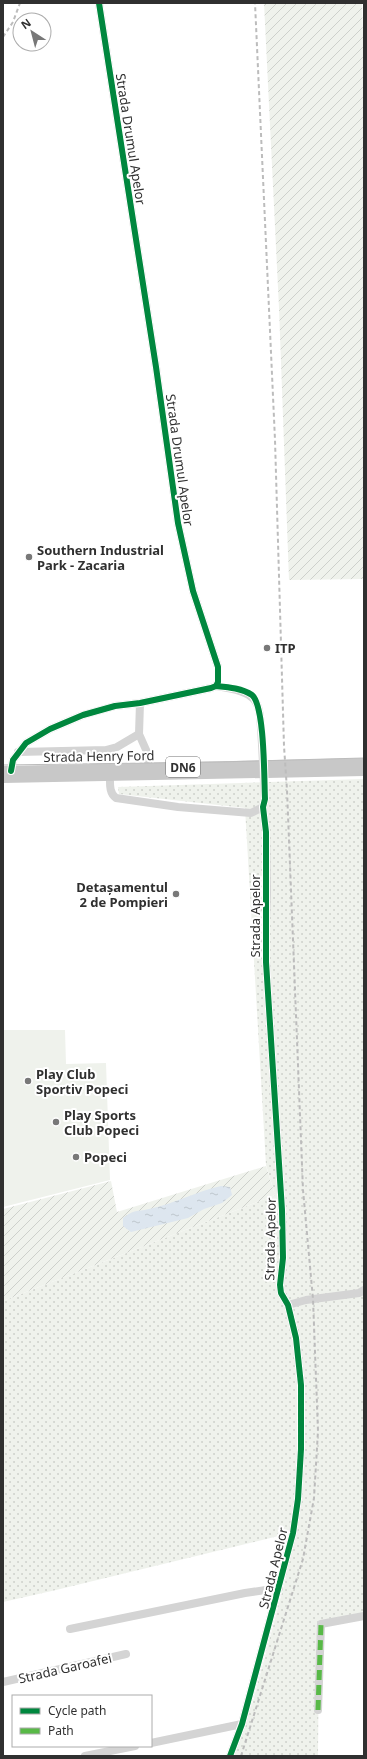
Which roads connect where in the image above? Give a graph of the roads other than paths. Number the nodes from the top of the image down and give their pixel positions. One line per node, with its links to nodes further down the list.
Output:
1 (99, 3): 2 (street, Strada Drumul Apelor)
2 (216, 686): 3 (street); 12 (street, Strada Apelor, bridge)
3 (140, 703): 4 (street); 5 (street)
4 (139, 734): 5 (street); 7 (street)
5 (18, 752): 8 (street)
6 (364, 763): 7 (main road, Strada Henry Ford / DN6)
7 (149, 768): 8 (main road, Strada Henry Ford / DN6)
8 (7, 771)
9 (364, 772): 10 (main road, Strada Henry Ford / DN6)
10 (110, 776): 11 (main road, Strada Henry Ford / DN6); 12 (street)
11 (3, 778)
12 (263, 807): 14 (street, Strada Apelor)
13 (364, 1290): 14 (street)
14 (288, 1305): 15 (street, Strada Apelor)
15 (279, 1588): 17 (street); 21 (street, Strada Apelor)
16 (364, 1616): 20 (street)
17 (70, 1629)
18 (126, 1654): 19 (street, Strada Garoafei)
19 (3, 1682)
20 (318, 1710)
21 (242, 1724): 22 (street); 25 (street, Strada Apelor)
22 (152, 1743)
23 (130, 1747): 24 (street)
24 (85, 1756)
25 (230, 1756)

